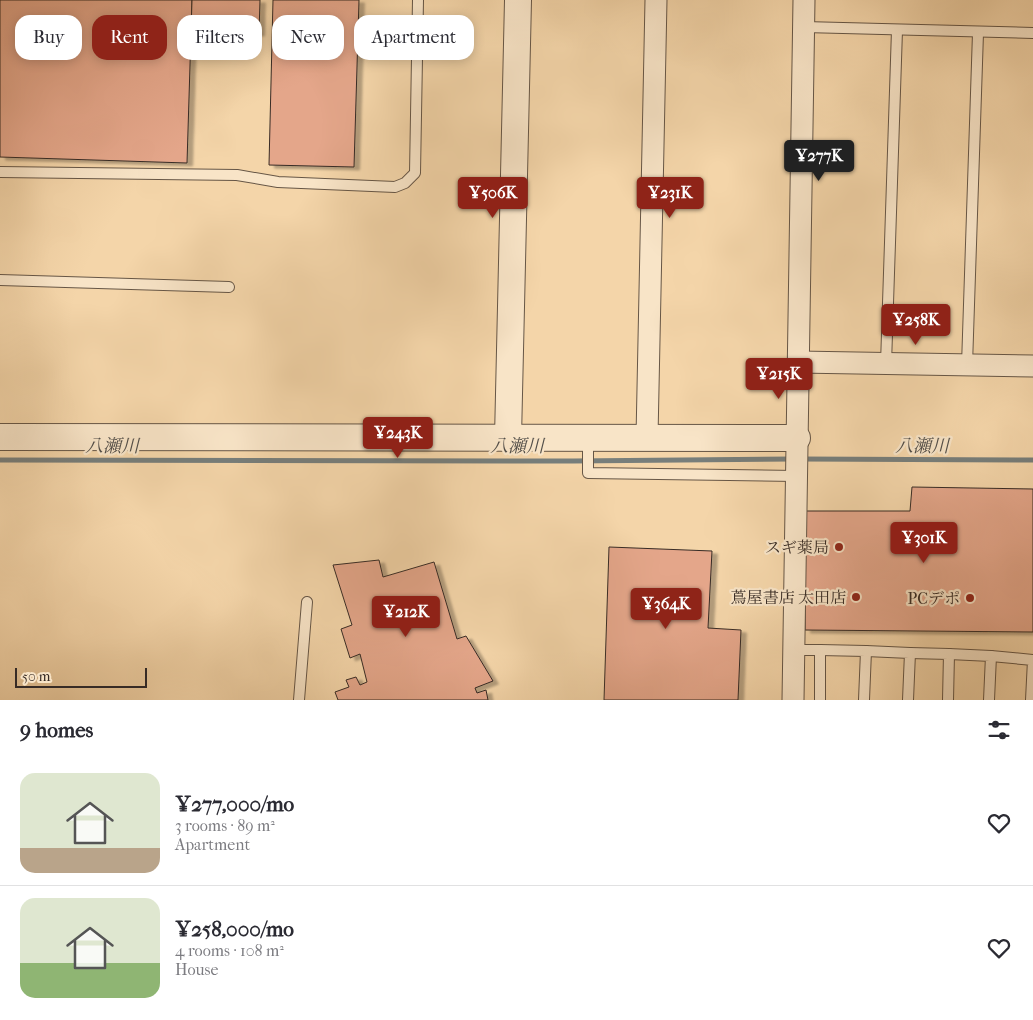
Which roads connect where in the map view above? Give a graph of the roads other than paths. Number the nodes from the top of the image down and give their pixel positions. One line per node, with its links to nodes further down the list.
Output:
1 (418, 0): 9 (lane)
2 (518, 0): 18 (street)
3 (656, 0): 17 (street)
4 (804, 0): 5 (street)
5 (804, 28): 6 (lane); 12 (street)
6 (897, 30): 7 (lane); 13 (lane)
7 (978, 32): 8 (lane); 14 (lane)
8 (1033, 32)
9 (0, 172)
10 (0, 280): 11 (lane)
11 (229, 287)
12 (798, 362): 13 (street); 20 (street)
13 (886, 364): 14 (street)
14 (967, 365): 15 (street)
15 (1033, 366)
16 (0, 437): 18 (street)
17 (647, 437): 19 (street); 20 (street)
18 (508, 438): 19 (street)
19 (588, 444): 20 (lane)
20 (797, 458): 22 (street)
21 (307, 602): 29 (lane)
22 (794, 650): 23 (lane); 30 (street)
23 (820, 650): 24 (lane); 31 (lane)
24 (866, 651): 25 (lane); 32 (lane)
25 (910, 653): 26 (lane); 33 (lane)
26 (949, 654): 27 (lane); 34 (lane)
27 (990, 656): 28 (lane); 35 (lane)
28 (1033, 660): 36 (lane)
29 (299, 700)
30 (793, 700)
31 (820, 700)
32 (864, 700)
33 (908, 700)
34 (948, 700)
35 (989, 700)
36 (1031, 700)

